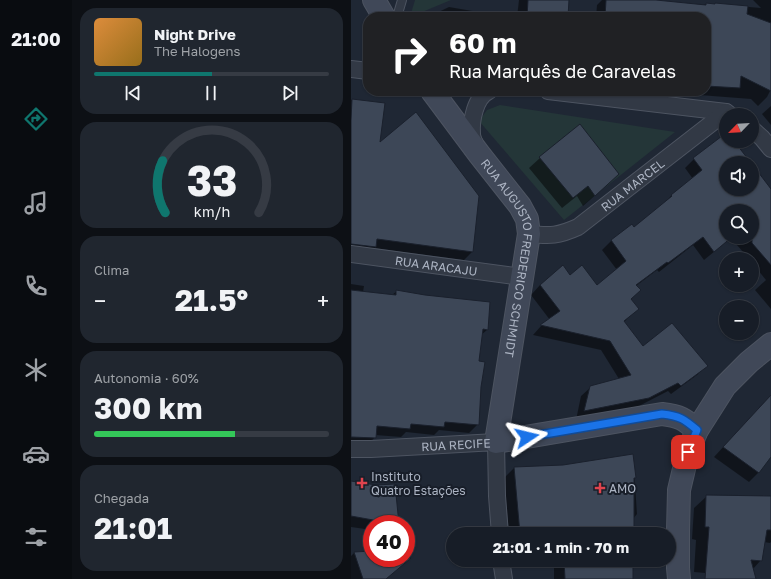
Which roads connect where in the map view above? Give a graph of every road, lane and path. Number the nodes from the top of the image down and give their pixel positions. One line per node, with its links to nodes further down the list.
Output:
1 (374, 0): 3 (street)
2 (402, 0): 4 (lane)
3 (381, 12)
4 (398, 12)
5 (351, 69): 6 (street)
6 (363, 70)
7 (435, 96): 14 (street, RUA AUGUSTO FREDERICO SCHMIDT)
8 (482, 96): 14 (street)
9 (587, 96): 10 (street)
10 (719, 113)
11 (719, 121): 15 (street, RUA MARCEL)
12 (759, 136): 13 (street)
13 (771, 149)
14 (479, 154): 15 (street, RUA AUGUSTO FREDERICO SCHMIDT)
15 (529, 234): 17 (street, RUA AUGUSTO FREDERICO SCHMIDT)
16 (351, 254): 17 (street, RUA ARACAJU)
17 (522, 277): 20 (street, RUA AUGUSTO FREDERICO SCHMIDT)
18 (771, 344): 19 (street)
19 (697, 430): 20 (street, RUA RECIFE); 25 (street)
20 (496, 442): 21 (street, RUA RECIFE); 22 (street)
21 (351, 449)
22 (499, 527)
23 (502, 567): 24 (street)
24 (504, 579)
25 (679, 579)

